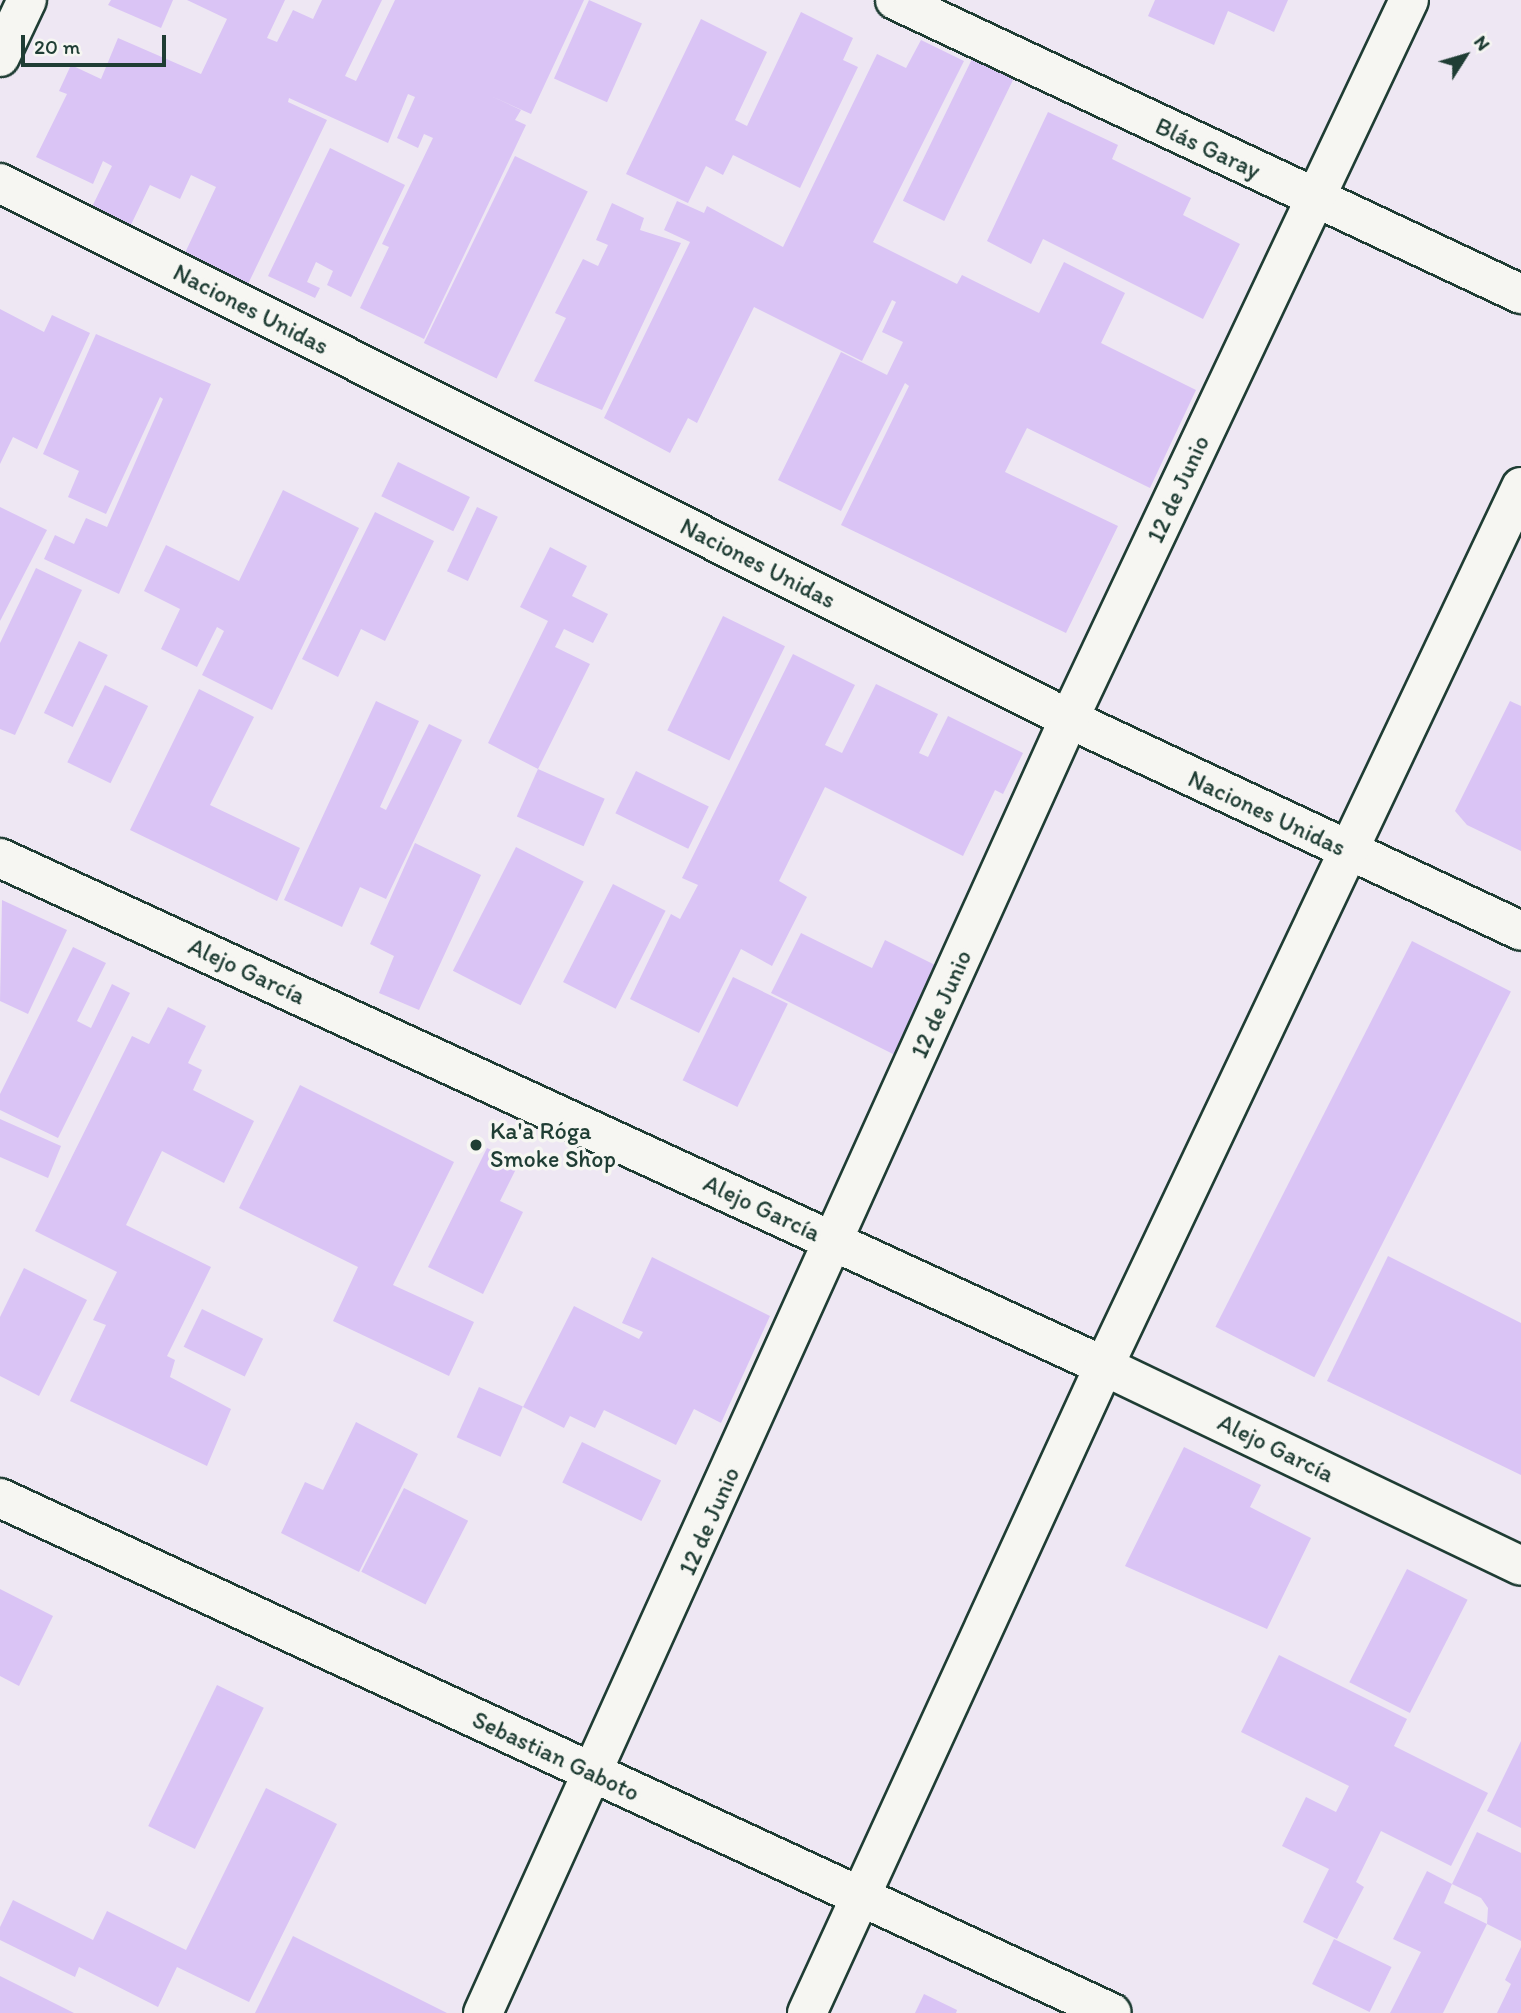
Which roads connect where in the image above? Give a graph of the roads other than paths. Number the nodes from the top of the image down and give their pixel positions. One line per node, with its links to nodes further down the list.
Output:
1 (27, 0): 4 (street)
2 (895, 0): 6 (street, Blás Garay)
3 (1409, 0): 6 (street, 12 de Junio)
4 (0, 57)
5 (0, 183): 9 (street, Naciones Unidas)
6 (1314, 198): 7 (street, Blás Garay); 9 (street, 12 de Junio)
7 (1521, 294)
8 (1521, 487): 10 (street)
9 (1069, 719): 10 (street, Naciones Unidas); 13 (street, 12 de Junio)
10 (1350, 853): 12 (street, Naciones Unidas); 14 (street)
11 (0, 858): 13 (street, Alejo García)
12 (1521, 931)
13 (835, 1242): 14 (street, Alejo García); 17 (street, 12 de Junio)
14 (1104, 1366): 16 (street, Alejo García); 18 (street)
15 (0, 1497): 17 (street, Sebastian Gaboto)
16 (1521, 1566)
17 (594, 1774): 18 (street, Sebastian Gaboto); 19 (street, 12 de Junio)
18 (860, 1897): 20 (street); 21 (street, Sebastian Gaboto)
19 (483, 2013)
20 (807, 2013)
21 (1112, 2013)

